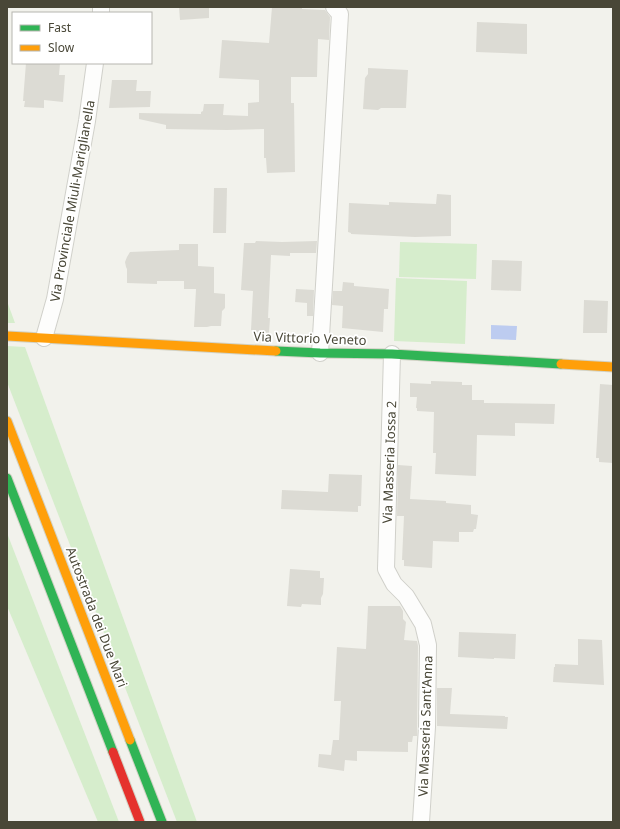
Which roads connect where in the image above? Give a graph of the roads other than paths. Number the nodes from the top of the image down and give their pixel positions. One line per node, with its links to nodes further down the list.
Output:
1 (334, 7): 5 (street)
2 (95, 64): 4 (street, Via Provinciale Miuli-Mariglianella)
3 (7, 336): 4 (main road, Via Vittorio Veneto)
4 (44, 338): 5 (main road, Via Vittorio Veneto)
5 (320, 353): 6 (main road, Via Vittorio Veneto)
6 (392, 354): 7 (main road, Via Vittorio Veneto); 10 (street, Via Masseria Iossa 2)
7 (613, 367)
8 (7, 421): 12 (main road, Autostrada dei Due Mari)
9 (7, 478): 11 (main road)
10 (386, 569): 13 (street, Via Masseria Sant'Anna)
11 (140, 822)
12 (162, 822)
13 (421, 822)

